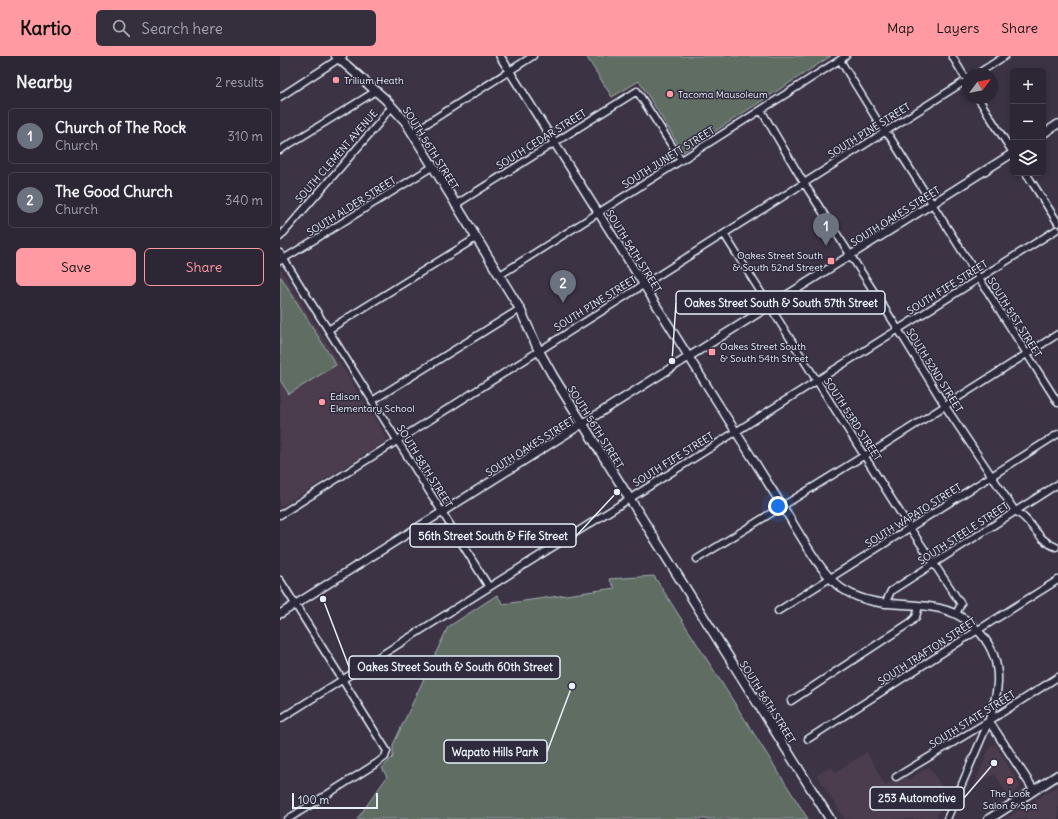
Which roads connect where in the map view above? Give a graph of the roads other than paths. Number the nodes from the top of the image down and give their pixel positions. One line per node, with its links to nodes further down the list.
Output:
1 (500, 56): 10 (street, SOUTH 54TH STREET)
2 (533, 56): 10 (street)
3 (846, 56): 7 (street, SOUTH JUNETT STREET)
4 (952, 56): 9 (street)
5 (1006, 56): 8 (street)
6 (339, 57): 12 (main road, SOUTH 56TH STREET); 13 (street)
7 (840, 60): 16 (street, SOUTH JUNETT STREET); 18 (street, SOUTH 51ST STREET)
8 (987, 68)
9 (962, 70)
10 (509, 71): 20 (street); 21 (street, SOUTH 54TH STREET)
11 (962, 86): 18 (street, SOUTH PINE STREET)
12 (376, 91): 15 (main road, SOUTH 56TH STREET); 23 (street)
13 (280, 96)
14 (982, 104): 22 (street)
15 (393, 107): 20 (main road, SOUTH 56TH STREET); 34 (street, SOUTH CLEMENT AVENUE)
16 (761, 110): 25 (street, SOUTH JUNETT STREET); 28 (street, SOUTH 52ND STREET)
17 (1058, 124): 19 (street)
18 (886, 132): 28 (street, SOUTH PINE STREET); 29 (street, SOUTH 51ST STREET)
19 (1046, 132)
20 (412, 133): 26 (main road, SOUTH 56TH STREET)
21 (554, 143): 25 (street, SOUTH CEDAR STREET); 30 (street, SOUTH CEDAR STREET); 31 (street, SOUTH 54TH STREET)
22 (1010, 148)
23 (280, 150)
24 (1010, 155): 29 (street, SOUTH OAKES STREET)
25 (681, 160): 31 (street, SOUTH JUNETT STREET)
26 (432, 167): 30 (main road, SOUTH 56TH STREET); 38 (street, SOUTH ALDER STREET)
27 (1028, 176): 32 (street)
28 (804, 183): 33 (street, SOUTH PINE STREET); 37 (street, SOUTH 52ND STREET)
29 (932, 204): 37 (street, SOUTH OAKES STREET); 40 (street, SOUTH 51ST STREET)
30 (455, 205): 35 (main road, SOUTH 56TH STREET)
31 (598, 213): 39 (street, SOUTH JUNETT STREET); 41 (street, SOUTH 54TH STREET)
32 (1057, 227): 40 (street, SOUTH FIFE STREET)
33 (724, 234): 41 (street, SOUTH PINE STREET); 42 (street, SOUTH 53RD STREET)
34 (280, 237)
35 (476, 238): 39 (main road, SOUTH 56TH STREET); 45 (street)
36 (280, 253): 38 (street, SOUTH 58TH STREET)
37 (851, 255): 42 (street, SOUTH OAKES STREET); 44 (street, SOUTH 52ND STREET)
38 (282, 260): 45 (street, SOUTH 58TH STREET)
39 (500, 275): 43 (main road, SOUTH 56TH STREET)
40 (979, 278): 44 (street, SOUTH FIFE STREET); 48 (street, SOUTH 51ST STREET)
41 (643, 285): 47 (street, SOUTH PINE STREET); 49 (street, SOUTH 54TH STREET)
42 (770, 307): 49 (street, SOUTH OAKES STREET); 50 (street, SOUTH 53RD STREET)
43 (520, 309): 47 (main road, SOUTH 56TH STREET); 51 (street)
44 (898, 329): 50 (street, SOUTH FIFE STREET); 53 (street, SOUTH 52ND STREET)
45 (328, 330): 51 (street, SOUTH 58TH STREET)
46 (1058, 334): 48 (street)
47 (539, 351): 54 (main road, SOUTH 56TH STREET); 57 (street, SOUTH PINE STREET)
48 (1026, 355): 52 (street, SOUTH 51ST STREET); 53 (street)
49 (689, 358): 54 (street, SOUTH OAKES STREET); 55 (street, SOUTH 54TH STREET)
50 (817, 380): 55 (street, SOUTH FIFE STREET); 58 (street, SOUTH 53RD STREET)
51 (372, 400): 57 (street, SOUTH 58TH STREET)
52 (1058, 403)
53 (945, 406): 58 (street); 59 (street, SOUTH 52ND STREET)
54 (583, 424): 61 (main road, SOUTH 56TH STREET); 64 (street, SOUTH OAKES STREET)
55 (736, 432): 61 (street, SOUTH FIFE STREET); 62 (street, SOUTH 54TH STREET)
56 (1058, 434): 59 (street, SOUTH WAPATO STREET)
57 (397, 441): 64 (street, SOUTH 58TH STREET); 65 (street, SOUTH PINE STREET)
58 (865, 455): 62 (street); 66 (street, SOUTH 53RD STREET)
59 (992, 477): 63 (street, SOUTH 52ND STREET); 66 (street, SOUTH WAPATO STREET)
60 (1058, 484): 63 (street, SOUTH STEELE STREET)
61 (630, 499): 73 (street, SOUTH FIFE STREET); 91 (main road, SOUTH 56TH STREET)
62 (783, 507): 68 (street); 70 (street, SOUTH 54TH STREET)
63 (1015, 511): 67 (street, SOUTH 52ND STREET); 69 (street, SOUTH STEELE STREET)
64 (442, 512): 73 (street, SOUTH 58TH STREET); 75 (street, SOUTH OAKES STREET)
65 (280, 515)
66 (910, 528): 69 (street, SOUTH 53RD STREET); 70 (street, SOUTH WAPATO STREET)
67 (1056, 547)
68 (697, 559)
69 (933, 564): 74 (street, SOUTH STEELE STREET); 79 (street, SOUTH 53RD STREET)
70 (830, 578): 74 (street, SOUTH 54TH STREET); 77 (street, SOUTH WAPATO STREET)
71 (280, 580): 75 (street)
72 (1058, 580): 80 (street, SOUTH TRAFTON STREET)
73 (489, 587): 82 (street, SOUTH FIFE STREET)
74 (885, 604): 76 (street, SOUTH 54TH STREET)
75 (295, 605): 78 (street, SOUTH OAKES STREET); 82 (street)
76 (919, 606): 79 (street, SOUTH 54TH STREET); 83 (street)
77 (778, 611)
78 (280, 614)
79 (956, 614): 80 (street, SOUTH 54TH STREET)
80 (978, 630): 85 (street, SOUTH 54TH STREET); 86 (street, SOUTH TRAFTON STREET)
81 (1058, 676): 85 (street, SOUTH STATE STREET)
82 (342, 680): 84 (street, SOUTH FIFE STREET); 90 (street)
83 (792, 701)
84 (280, 719)
85 (989, 721): 88 (street, SOUTH STATE STREET); 89 (street); 92 (street)
86 (808, 739)
87 (1058, 775): 89 (main road)
88 (896, 777)
89 (1034, 790): 93 (main road)
90 (288, 819)
91 (830, 819)
92 (947, 819)
93 (989, 819)

